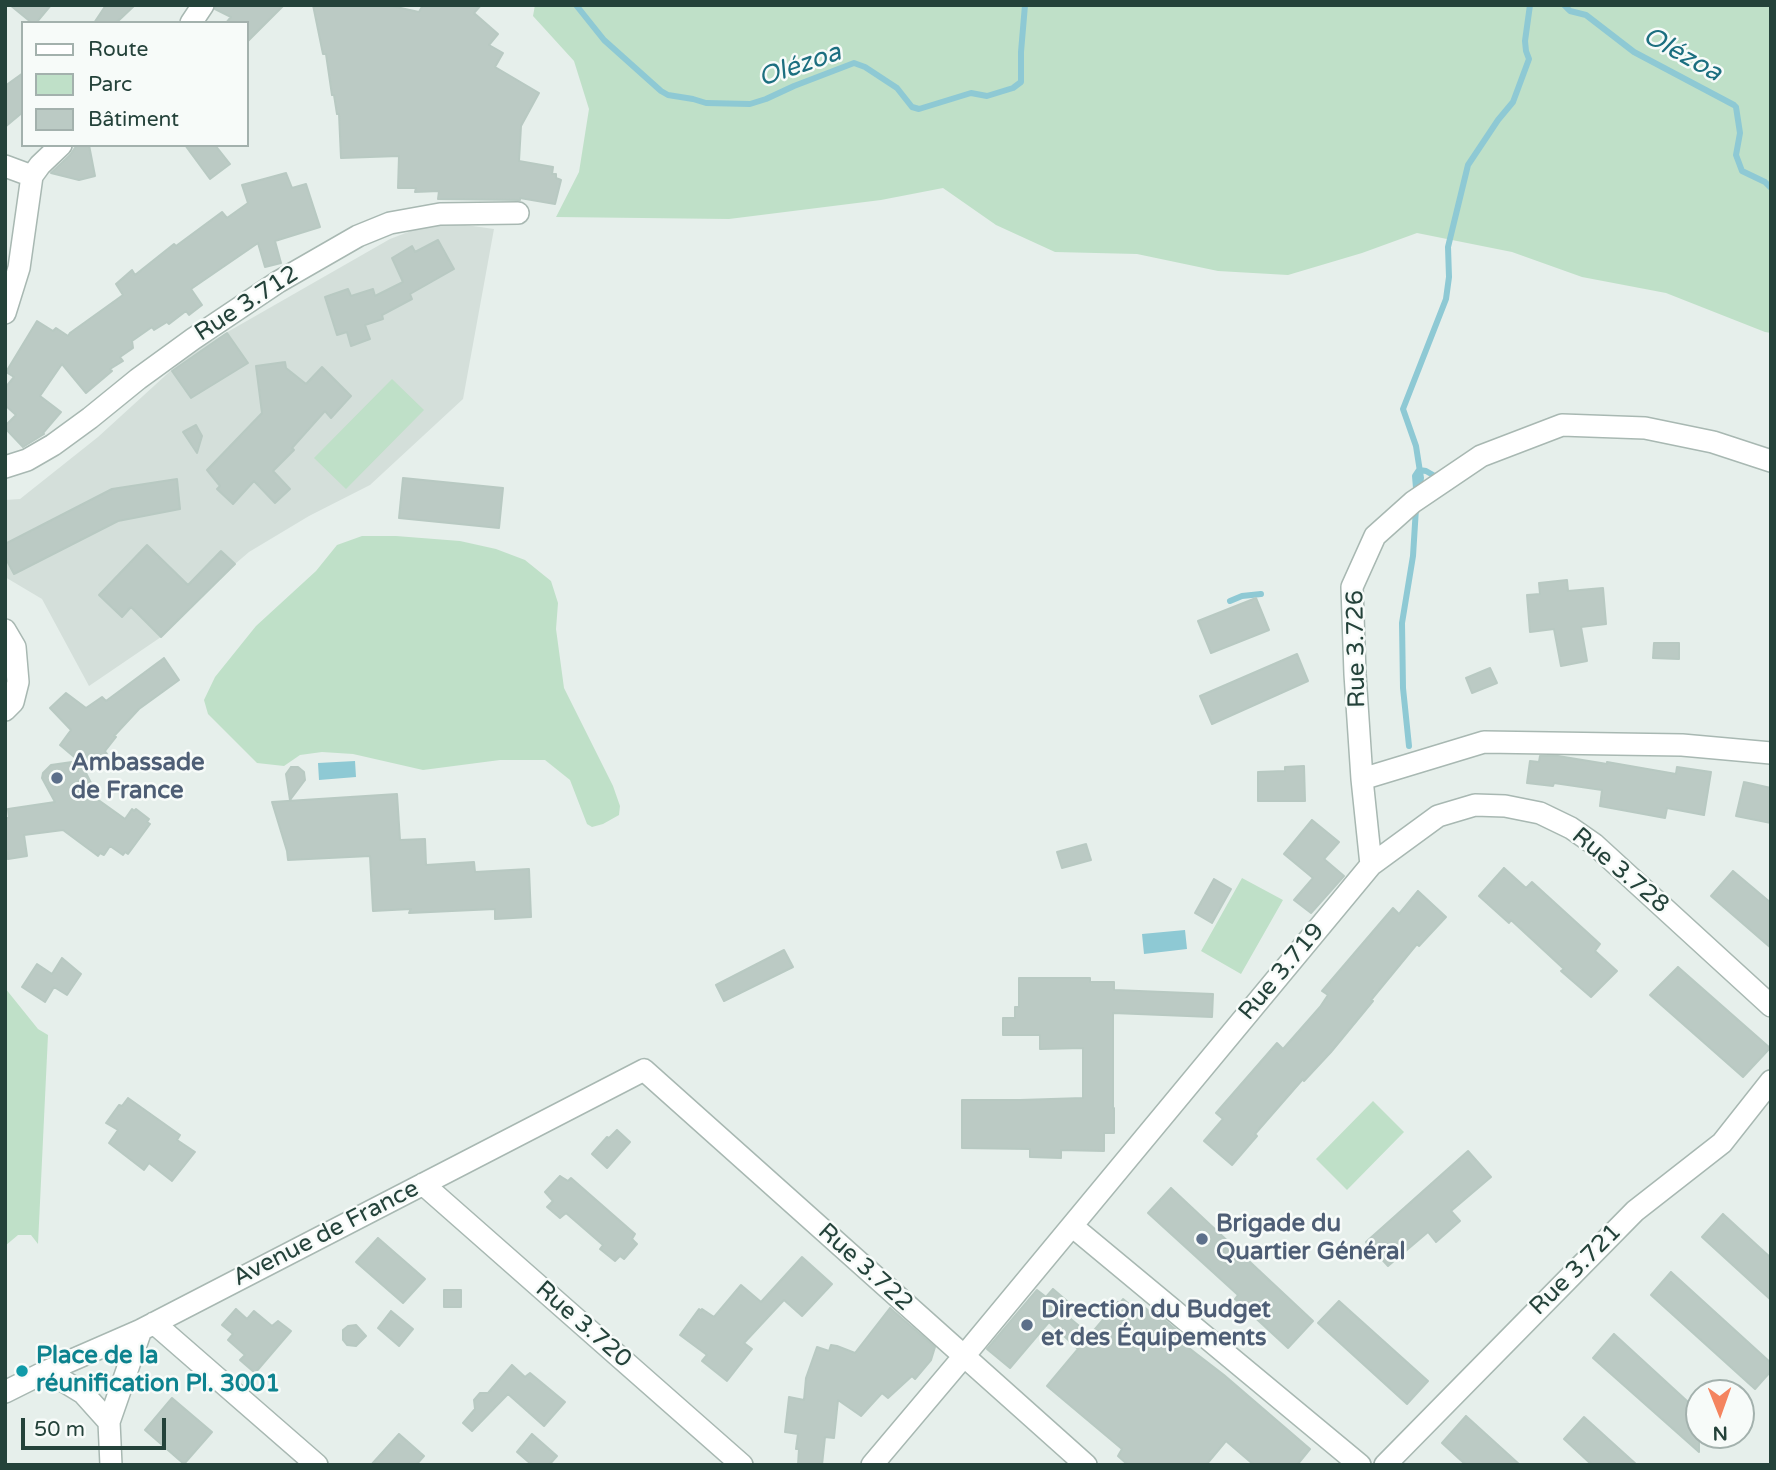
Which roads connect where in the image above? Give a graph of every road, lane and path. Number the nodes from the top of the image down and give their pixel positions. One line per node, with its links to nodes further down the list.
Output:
1 (203, 5): 2 (street)
2 (192, 21)
3 (59, 147): 5 (street)
4 (5, 166): 5 (street)
5 (32, 176): 7 (street)
6 (518, 213): 9 (street, Rue 3.712)
7 (5, 313)
8 (1771, 461): 13 (street, Rue 3.726)
9 (5, 467)
10 (5, 630): 11 (street)
11 (5, 710)
12 (1771, 753): 13 (street)
13 (1362, 779): 14 (street)
14 (1371, 865): 15 (street, Rue 3.728); 19 (street, Rue 3.719)
15 (1771, 1006)
16 (644, 1070): 18 (street, Avenue de France); 21 (street, Rue 3.722)
17 (1771, 1081): 31 (street, Rue 3.721)
18 (423, 1184): 20 (street, Avenue de France); 27 (street, Rue 3.720)
19 (1072, 1226): 21 (street, Rue 3.719); 30 (street)
20 (147, 1326): 22 (street, Avenue de France); 24 (street); 26 (street)
21 (964, 1356): 28 (street, Rue 3.719); 29 (street, Rue 3.722)
22 (47, 1371): 23 (street, Avenue de France); 24 (street)
23 (5, 1392)
24 (109, 1422): 25 (street)
25 (111, 1465)
26 (317, 1465)
27 (742, 1465)
28 (872, 1465)
29 (1086, 1465)
30 (1360, 1465)
31 (1385, 1465)

